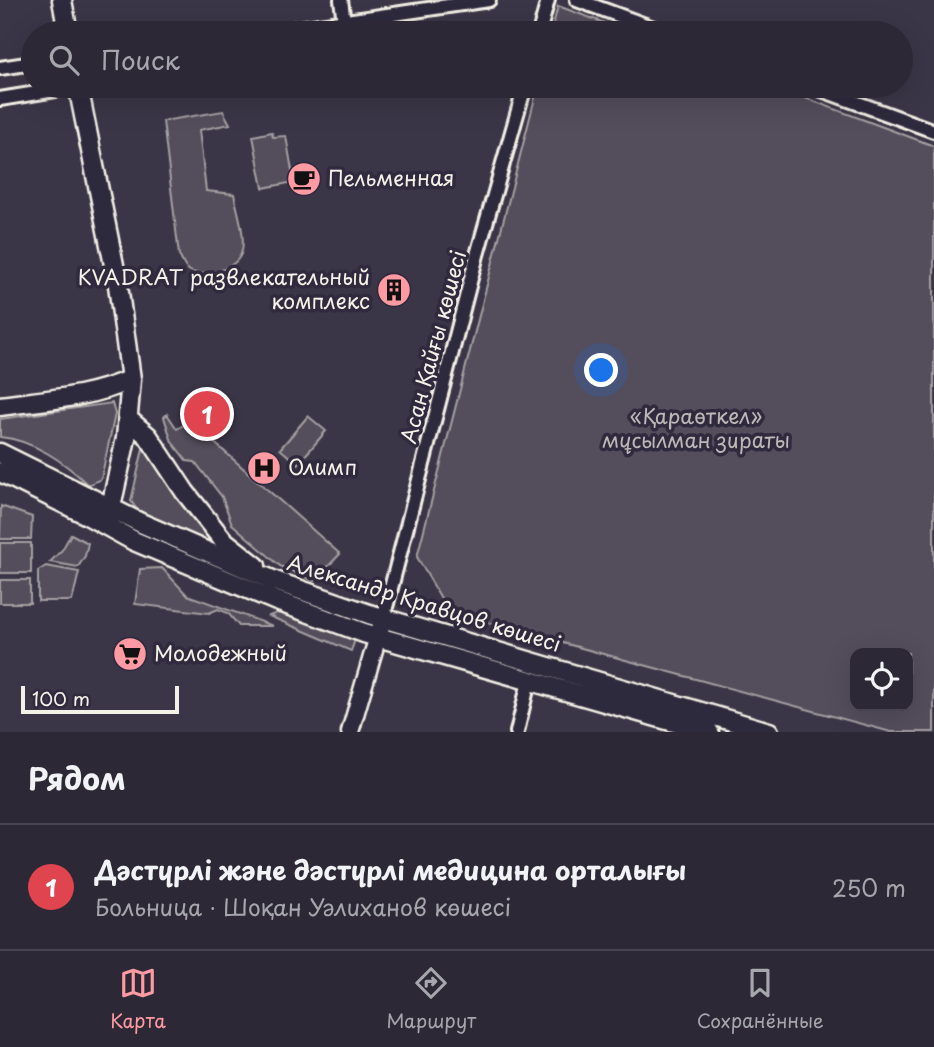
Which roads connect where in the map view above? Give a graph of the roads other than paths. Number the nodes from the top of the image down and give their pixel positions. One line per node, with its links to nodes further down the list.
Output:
1 (62, 0): 6 (main road)
2 (341, 0): 7 (street)
3 (489, 0): 7 (street)
4 (548, 0): 8 (street)
5 (577, 0): 9 (street)
6 (66, 21)
7 (344, 21)
8 (542, 21)
9 (634, 21)
10 (21, 65): 11 (street)
11 (0, 68)
12 (21, 96): 16 (street)
13 (81, 98): 18 (main road)
14 (522, 98): 26 (street, Асан Қайғы көшесі)
15 (844, 98): 17 (street)
16 (0, 99)
17 (934, 131)
18 (131, 379): 19 (main road); 20 (main road)
19 (0, 406)
20 (128, 419): 23 (main road); 25 (main road)
21 (0, 453): 23 (main road, Александр Кравцов көшесі)
22 (0, 472): 24 (main road, Александр Кравцов көшесі)
23 (111, 508): 24 (main road); 25 (main road, Александр Кравцов көшесі)
24 (107, 527): 27 (main road, Александр Кравцов көшесі)
25 (275, 581): 26 (main road, Александр Кравцов көшесі)
26 (383, 619): 27 (street); 32 (main road, Александр Кравцов көшесі)
27 (378, 637): 28 (main road, Александр Кравцов көшесі); 29 (street)
28 (529, 681): 30 (street); 31 (main road, Александр Кравцов көшесі)
29 (350, 732)
30 (517, 732)
31 (709, 732)
32 (769, 732)

